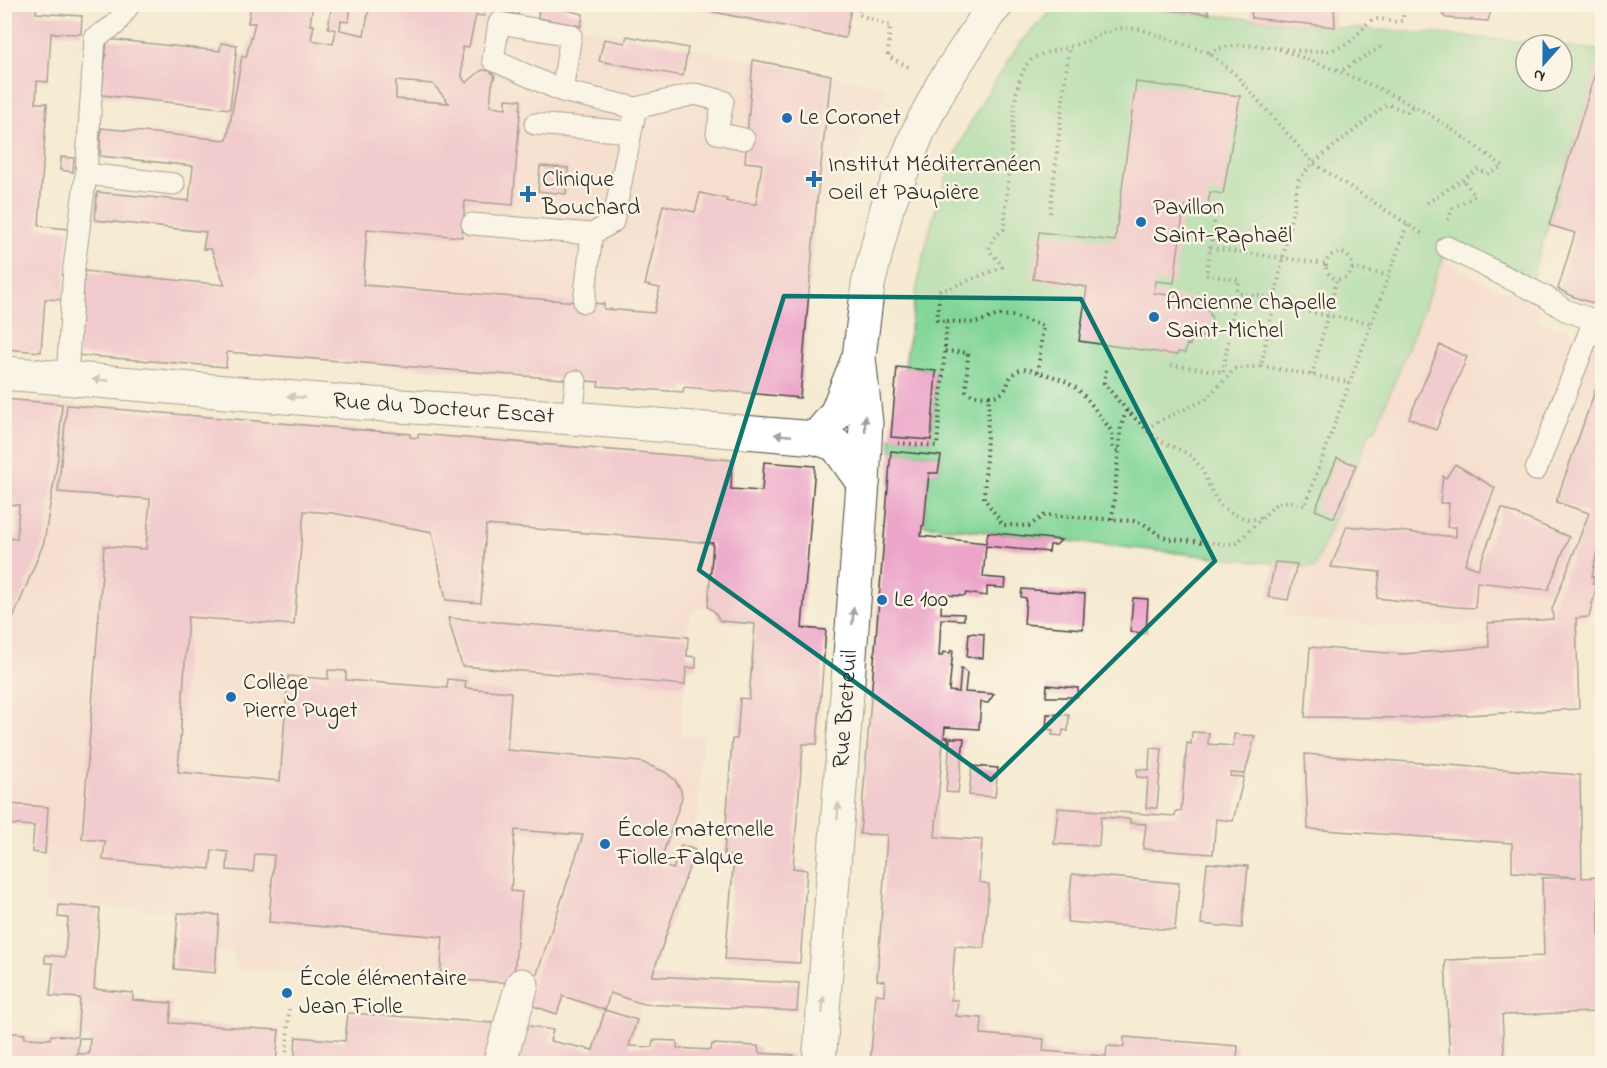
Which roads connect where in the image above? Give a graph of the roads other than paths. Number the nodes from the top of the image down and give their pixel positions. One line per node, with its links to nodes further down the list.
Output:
1 (130, 4): 8 (lane)
2 (997, 4): 15 (street, Rue Breteuil)
3 (562, 91): 4 (lane)
4 (636, 108): 6 (lane); 7 (lane)
5 (535, 124): 6 (lane)
6 (631, 132): 11 (lane)
7 (744, 139)
8 (86, 174): 9 (lane); 17 (lane)
9 (174, 184)
10 (472, 224): 11 (lane)
11 (592, 234): 13 (lane)
12 (1442, 245): 14 (lane)
13 (584, 302)
14 (1598, 321): 21 (lane)
15 (859, 357): 20 (street, Rue Breteuil); 22 (street, Rue Breteuil, one-way to 15)
16 (4, 373): 17 (street, Rue du Docteur Escat)
17 (68, 378): 19 (street, Rue du Docteur Escat, one-way to 17)
18 (576, 381): 19 (lane)
19 (572, 418): 20 (street, Rue du Docteur Escat, one-way to 19)
20 (816, 438): 22 (street, Rue du Docteur Escat)
21 (1536, 470)
22 (863, 483): 25 (street, Rue Breteuil, one-way to 22)
23 (522, 985): 24 (street)
24 (499, 1064)
25 (819, 1064)

